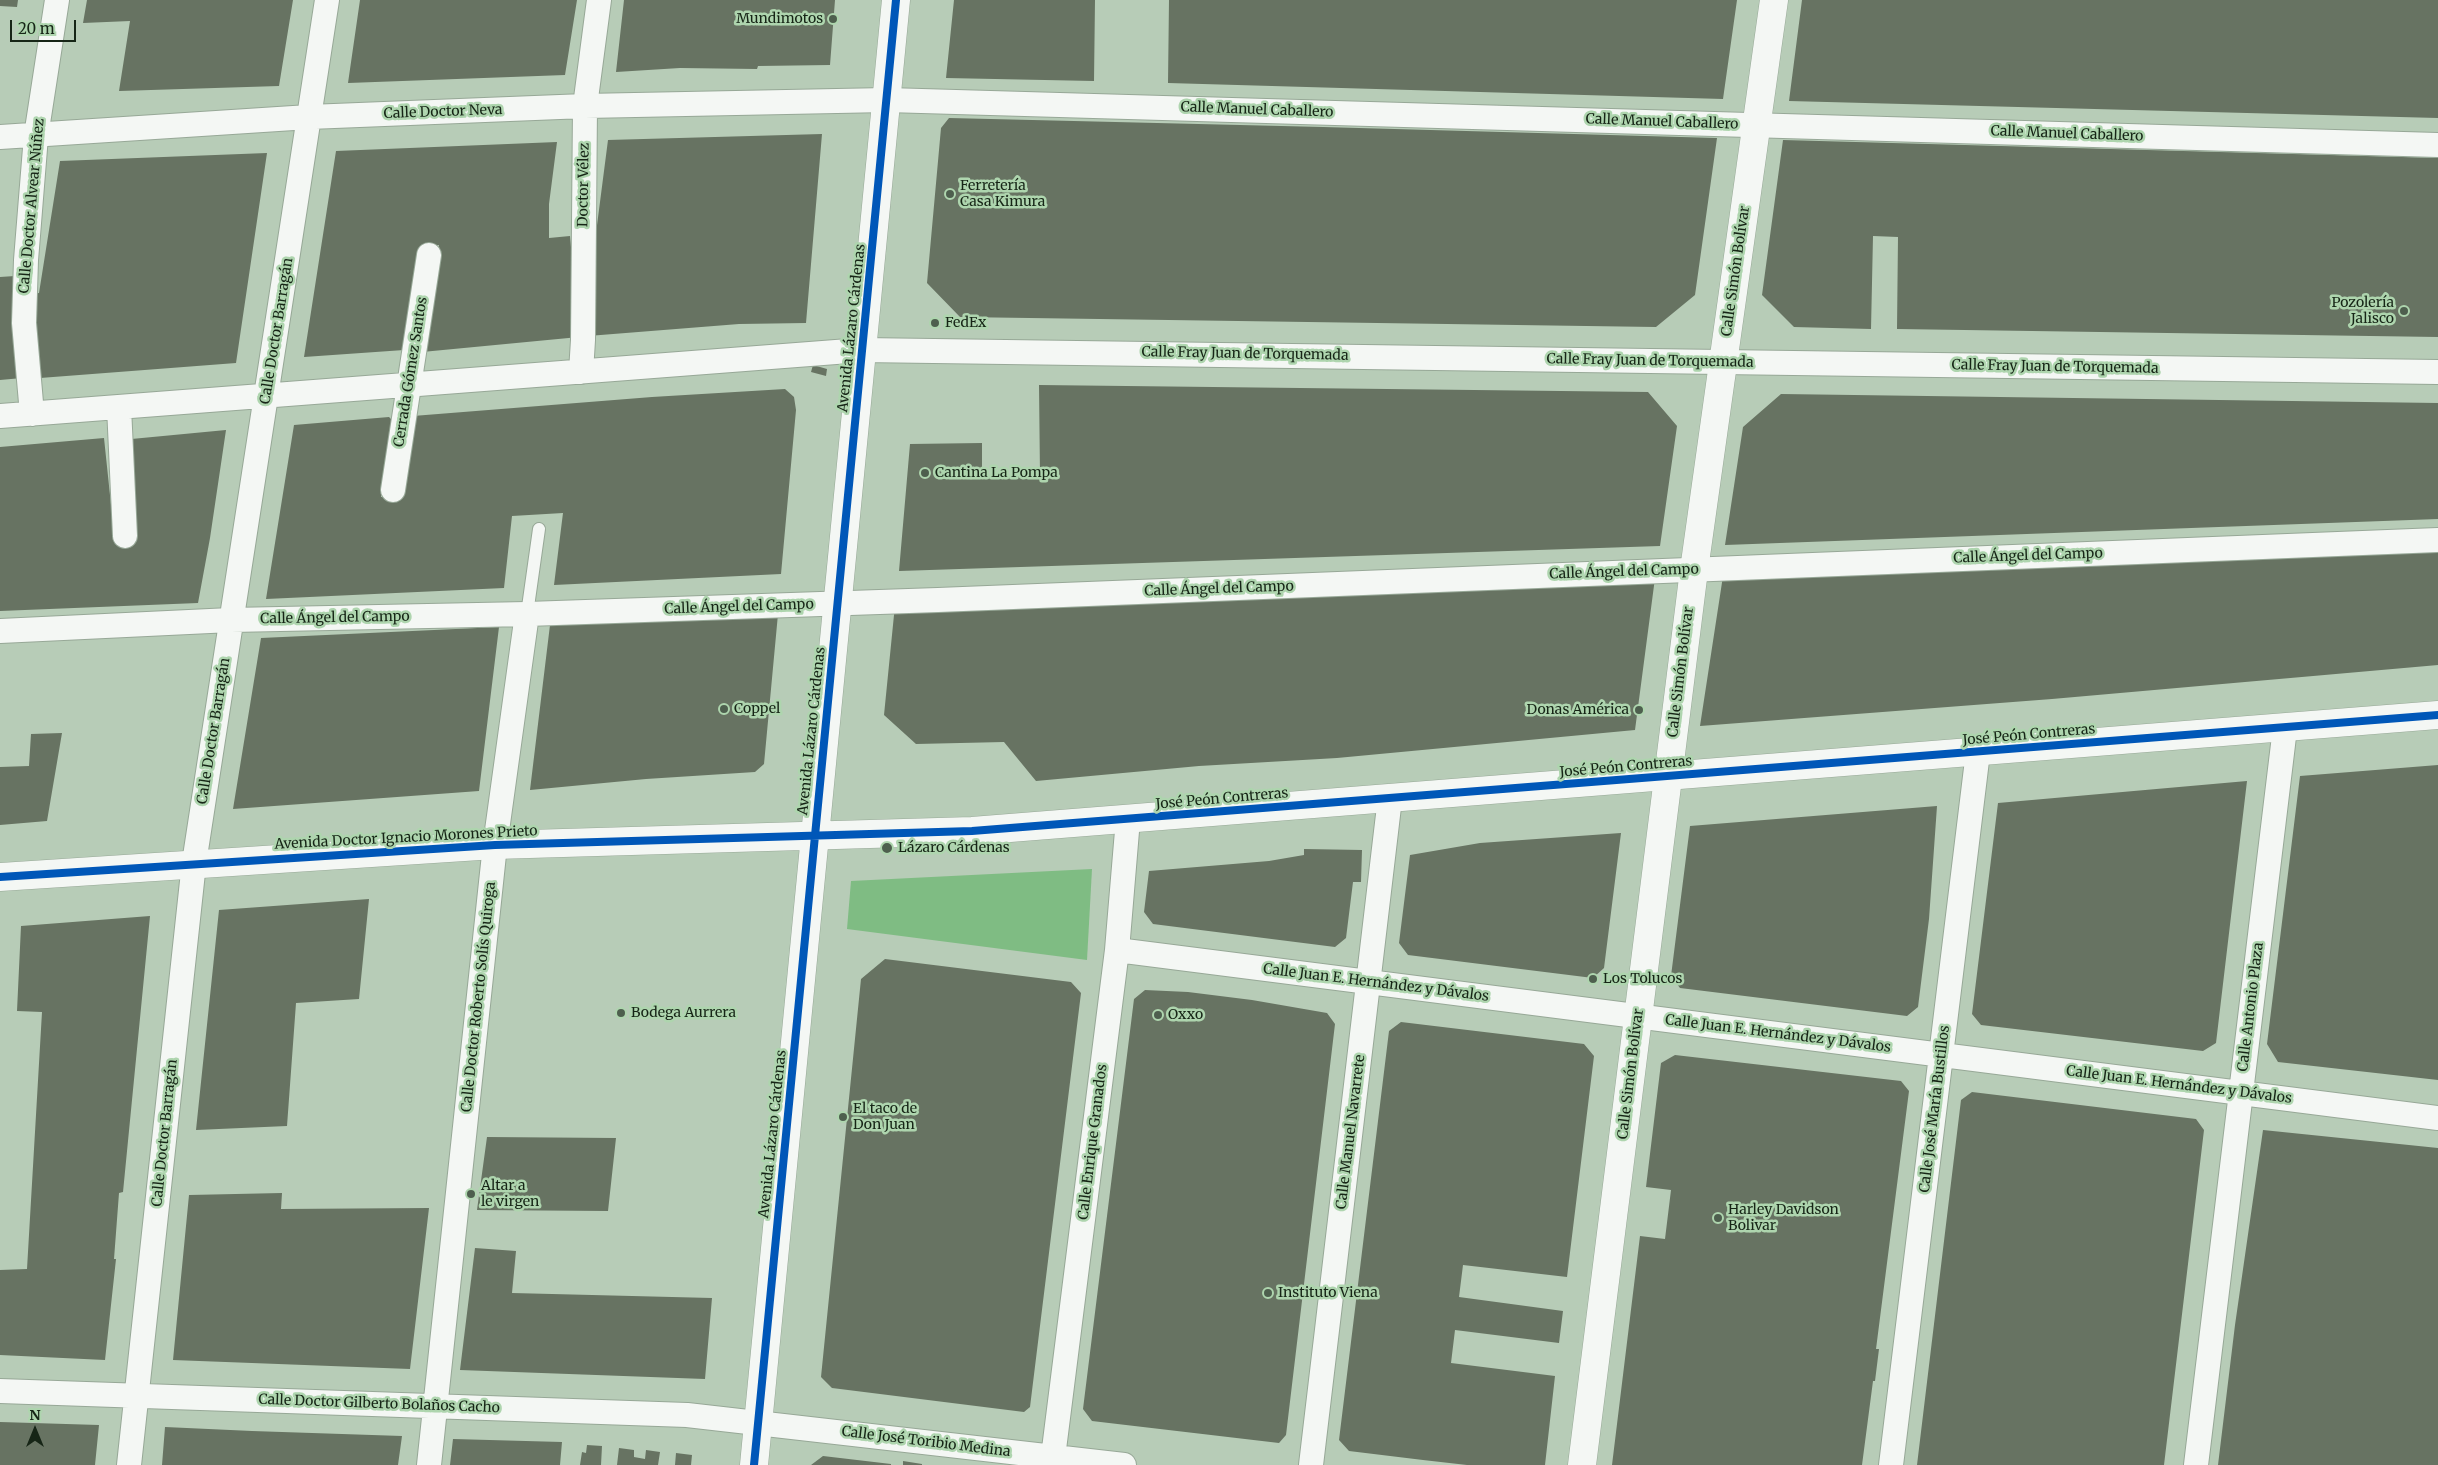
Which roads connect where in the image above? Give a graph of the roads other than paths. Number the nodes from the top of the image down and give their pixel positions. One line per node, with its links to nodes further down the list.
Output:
1 (57, 0): 10 (street, Calle Doctor Alvear Núñez)
2 (327, 0): 8 (street, Calle Doctor Barragán)
3 (598, 0): 7 (street, Doctor Vélez)
4 (896, 0): 6 (main road, Avenida Lázaro Cárdenas)
5 (1774, 0): 9 (main road, Calle Simón Bolívar)
6 (886, 100): 7 (street, Calle Doctor Neva); 9 (street, Calle Manuel Caballero); 14 (main road, Avenida Lázaro Cárdenas)
7 (585, 106): 8 (street, Calle Doctor Neva); 16 (street, Doctor Vélez)
8 (309, 117): 10 (street, Calle Doctor Neva); 19 (street, Calle Doctor Barragán)
9 (1758, 125): 12 (street, Calle Manuel Caballero); 15 (main road, Calle Simón Bolívar)
10 (36, 136): 11 (street, Calle Doctor Neva); 21 (street, Calle Doctor Alvear Núñez)
11 (0, 137)
12 (2438, 145)
13 (429, 254): 18 (street, Cerrada Gómez Santos)
14 (862, 350): 15 (street, Calle Fray Juan de Torquemada); 16 (street, Calle Fray Juan de Torquemada); 28 (main road, Avenida Lázaro Cárdenas)
15 (1723, 362): 17 (street, Calle Fray Juan de Torquemada); 27 (main road, Calle Simón Bolívar)
16 (580, 372): 18 (street, Calle Fray Juan de Torquemada)
17 (2438, 372)
18 (409, 385): 19 (street, Calle Fray Juan de Torquemada); 23 (street, Cerrada Gómez Santos)
19 (268, 396): 20 (street, Calle Fray Juan de Torquemada); 30 (street, Calle Doctor Barragán)
20 (119, 407): 21 (street, Calle Fray Juan de Torquemada); 25 (street)
21 (32, 414): 22 (street, Calle Fray Juan de Torquemada)
22 (0, 416)
23 (393, 490)
24 (539, 529): 29 (lane, Calle Doctor Roberto Solís Quiroga)
25 (125, 536)
26 (2438, 540): 27 (street, Calle Ángel del Campo)
27 (1694, 570): 28 (street, Calle Ángel del Campo); 35 (main road, Calle Simón Bolívar)
28 (837, 603): 29 (street, Calle Ángel del Campo); 38 (main road, Avenida Lázaro Cárdenas)
29 (527, 614): 30 (street, Calle Ángel del Campo); 39 (street, Calle Doctor Roberto Solís Quiroga)
30 (231, 620): 31 (street, Calle Ángel del Campo); 40 (street, Calle Doctor Barragán)
31 (0, 631)
32 (2438, 716): 33 (main road, José Peón Contreras)
33 (2284, 728): 34 (main road, José Peón Contreras); 46 (street, Calle Antonio Plaza)
34 (1978, 752): 35 (main road, José Peón Contreras); 45 (street, Calle José María Bustillos)
35 (1668, 776): 36 (main road, José Peón Contreras); 44 (main road, Calle Simón Bolívar)
36 (1390, 798): 37 (main road, José Peón Contreras); 43 (street, Calle Manuel Navarrete)
37 (1128, 819): 38 (main road, José Peón Contreras); 42 (street, Calle Enrique Granados)
38 (815, 834): 39 (main road, Avenida Doctor Ignacio Morones Prieto); 51 (main road, Avenida Lázaro Cárdenas)
39 (495, 844): 40 (main road, Avenida Doctor Ignacio Morones Prieto); 50 (street, Calle Doctor Roberto Solís Quiroga)
40 (194, 863): 41 (main road, Avenida Doctor Ignacio Morones Prieto); 49 (street, Calle Doctor Barragán)
41 (0, 877)
42 (1117, 950): 43 (street, Calle Juan E. Hernández y Dávalos); 52 (street, Calle Enrique Granados)
43 (1369, 982): 44 (street, Calle Juan E. Hernández y Dávalos); 57 (street, Calle Manuel Navarrete)
44 (1638, 1016): 45 (street, Calle Juan E. Hernández y Dávalos); 58 (main road, Calle Simón Bolívar)
45 (1942, 1055): 46 (street, Calle Juan E. Hernández y Dávalos); 59 (street, Calle José María Bustillos)
46 (2241, 1093): 47 (street, Calle Juan E. Hernández y Dávalos); 60 (street, Calle Antonio Plaza)
47 (2438, 1118)
48 (0, 1391): 49 (street, Calle Doctor Gilberto Bolaños Cacho)
49 (136, 1396): 50 (street, Calle Doctor Gilberto Bolaños Cacho); 53 (street, Calle Doctor Barragán)
50 (437, 1406): 51 (street, Calle Doctor Gilberto Bolaños Cacho); 54 (street, Calle Doctor Roberto Solís Quiroga)
51 (758, 1422): 52 (street, Calle José Toribio Medina); 55 (main road, Avenida Lázaro Cárdenas)
52 (1053, 1461): 56 (street, Calle José Toribio Medina)
53 (129, 1465)
54 (429, 1465)
55 (754, 1465)
56 (1124, 1465)
57 (1311, 1465)
58 (1582, 1465)
59 (1890, 1465)
60 (2196, 1465)

